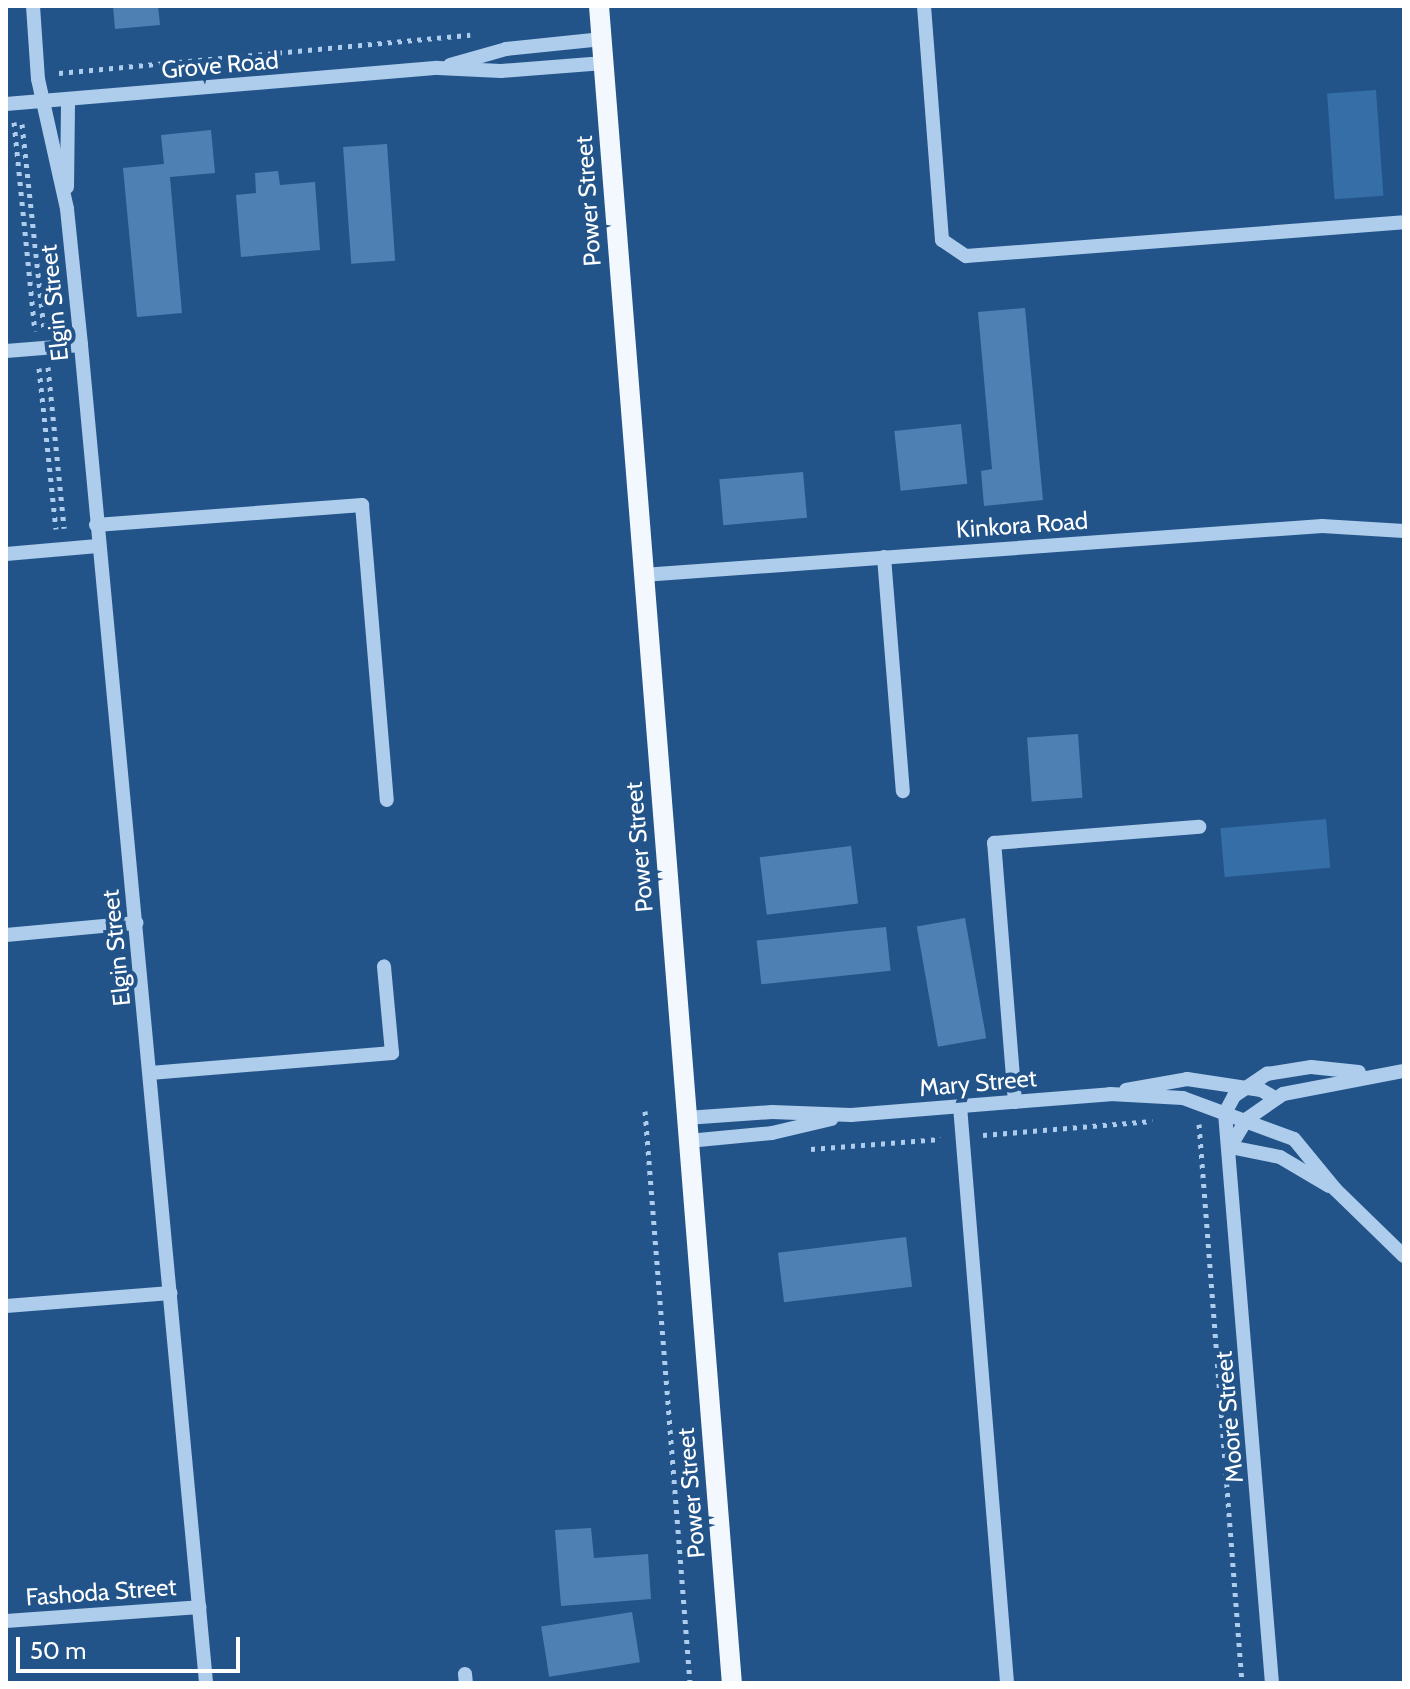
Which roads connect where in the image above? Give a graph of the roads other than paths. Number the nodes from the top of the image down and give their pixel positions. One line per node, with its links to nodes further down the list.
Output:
1 (33, 6): 8 (street, Elgin Street)
2 (599, 6): 4 (main road, Power Street)
3 (924, 6): 11 (street)
4 (602, 39): 5 (main road, Power Street); 6 (street, Grove Road)
5 (604, 63): 6 (street, Grove Road); 19 (main road, Power Street)
6 (438, 68): 7 (street, Grove Road)
7 (68, 99): 8 (street, Grove Road); 10 (street, Elgin Street)
8 (42, 101): 9 (street, Grove Road); 10 (street, Elgin Street)
9 (6, 104)
10 (67, 209): 12 (street, Elgin Street)
11 (1404, 222)
12 (81, 345): 13 (street); 14 (street, Elgin Street)
13 (6, 351)
14 (96, 525): 16 (street, Elgin Street); 21 (street)
15 (1404, 531): 18 (street, Kinkora Road)
16 (98, 546): 17 (street); 23 (street, Elgin Street)
17 (6, 554)
18 (884, 557): 19 (street, Kinkora Road); 20 (street)
19 (643, 575): 36 (main road, Power Street)
20 (903, 791)
21 (387, 800)
22 (1199, 827): 32 (street)
23 (136, 923): 24 (street); 27 (street, Elgin Street)
24 (6, 935)
25 (384, 966): 27 (street)
26 (1404, 1071): 28 (street)
27 (150, 1073): 42 (street, Elgin Street)
28 (1371, 1073): 29 (street); 31 (street)
29 (1243, 1089): 30 (street, Mary Street); 31 (street, Mary Street); 34 (street)
30 (1110, 1094): 32 (street, Mary Street); 34 (street, Mary Street)
31 (1275, 1098): 37 (street)
32 (1015, 1102): 33 (street, Mary Street)
33 (960, 1106): 35 (street, Mary Street); 48 (street)
34 (1225, 1113): 37 (street); 39 (street, Moore Street)
35 (851, 1115): 36 (street, Mary Street); 38 (street, Mary Street)
36 (686, 1118): 38 (main road, Power Street)
37 (1247, 1119): 39 (street); 40 (street)
38 (688, 1141): 47 (main road, Power Street)
39 (1230, 1147): 40 (street); 49 (street, Moore Street)
40 (1335, 1189): 41 (street)
41 (1404, 1256)
42 (170, 1293): 43 (street); 44 (street, Elgin Street)
43 (6, 1306)
44 (199, 1607): 45 (street, Fashoda Street); 46 (street, Elgin Street)
45 (6, 1621)
46 (206, 1683)
47 (732, 1683)
48 (1007, 1683)
49 (1272, 1683)

